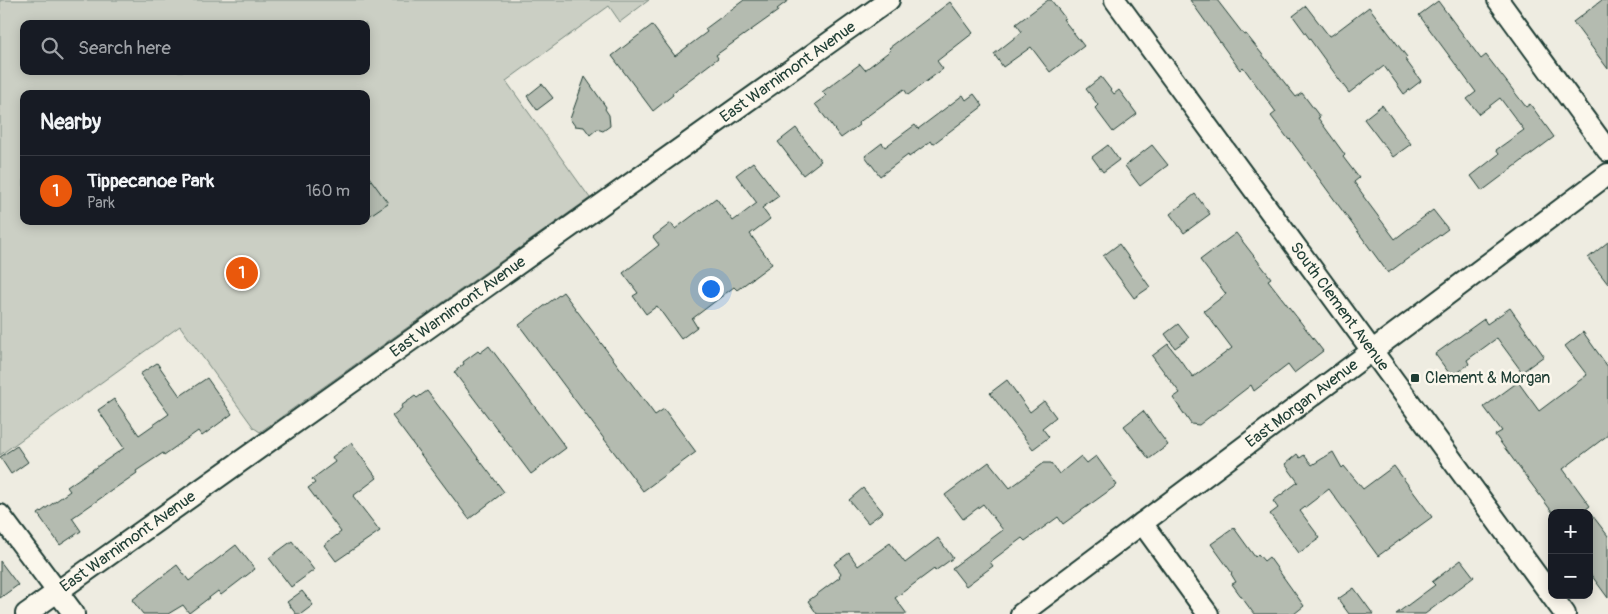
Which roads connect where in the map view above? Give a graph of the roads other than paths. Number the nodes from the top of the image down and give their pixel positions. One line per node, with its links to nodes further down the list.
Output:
1 (889, 0): 9 (street, East Warnimont Avenue)
2 (1115, 0): 6 (street, South Clement Avenue)
3 (1498, 0): 4 (street)
4 (1608, 151)
5 (1608, 174): 6 (street, East Morgan Avenue)
6 (1372, 351): 8 (street, East Morgan Avenue); 14 (street, South Clement Avenue)
7 (0, 515): 9 (street)
8 (1142, 523): 12 (street, East Morgan Avenue); 13 (street)
9 (57, 591): 10 (street, East Warnimont Avenue); 11 (street)
10 (26, 614)
11 (74, 614)
12 (1021, 614)
13 (1208, 614)
14 (1565, 614)

